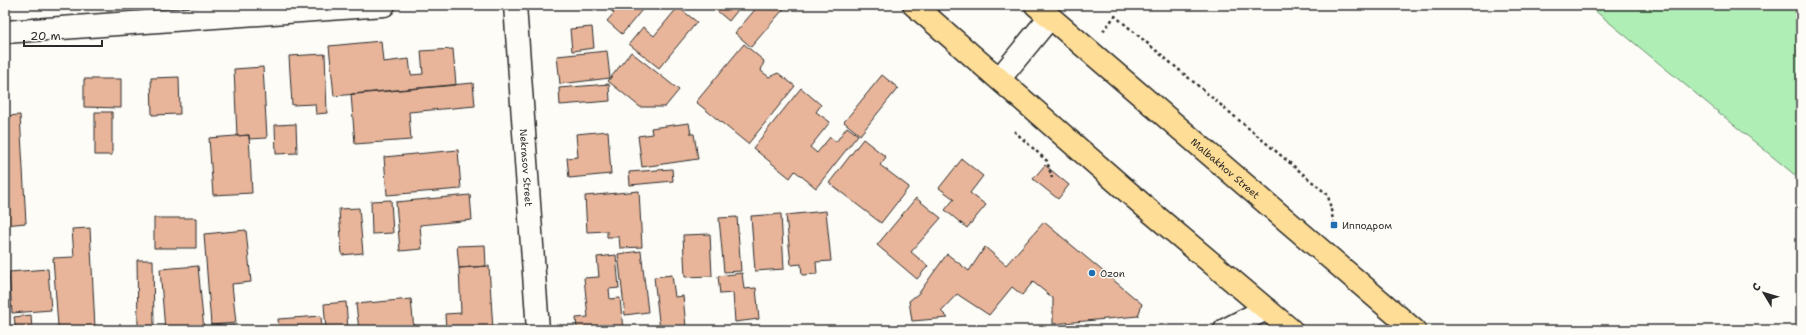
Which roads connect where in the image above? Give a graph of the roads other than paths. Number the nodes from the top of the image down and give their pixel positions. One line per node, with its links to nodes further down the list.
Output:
1 (384, 5): 5 (street)
2 (515, 5): 8 (street, Nekrasov Street)
3 (914, 5): 6 (main road)
4 (1043, 11): 6 (street); 11 (main road, Malbakhov Street)
5 (5, 32)
6 (1000, 78): 7 (main road)
7 (1266, 309): 9 (street); 10 (main road)
8 (538, 330)
9 (1225, 330)
10 (1291, 330)
11 (1414, 330)

